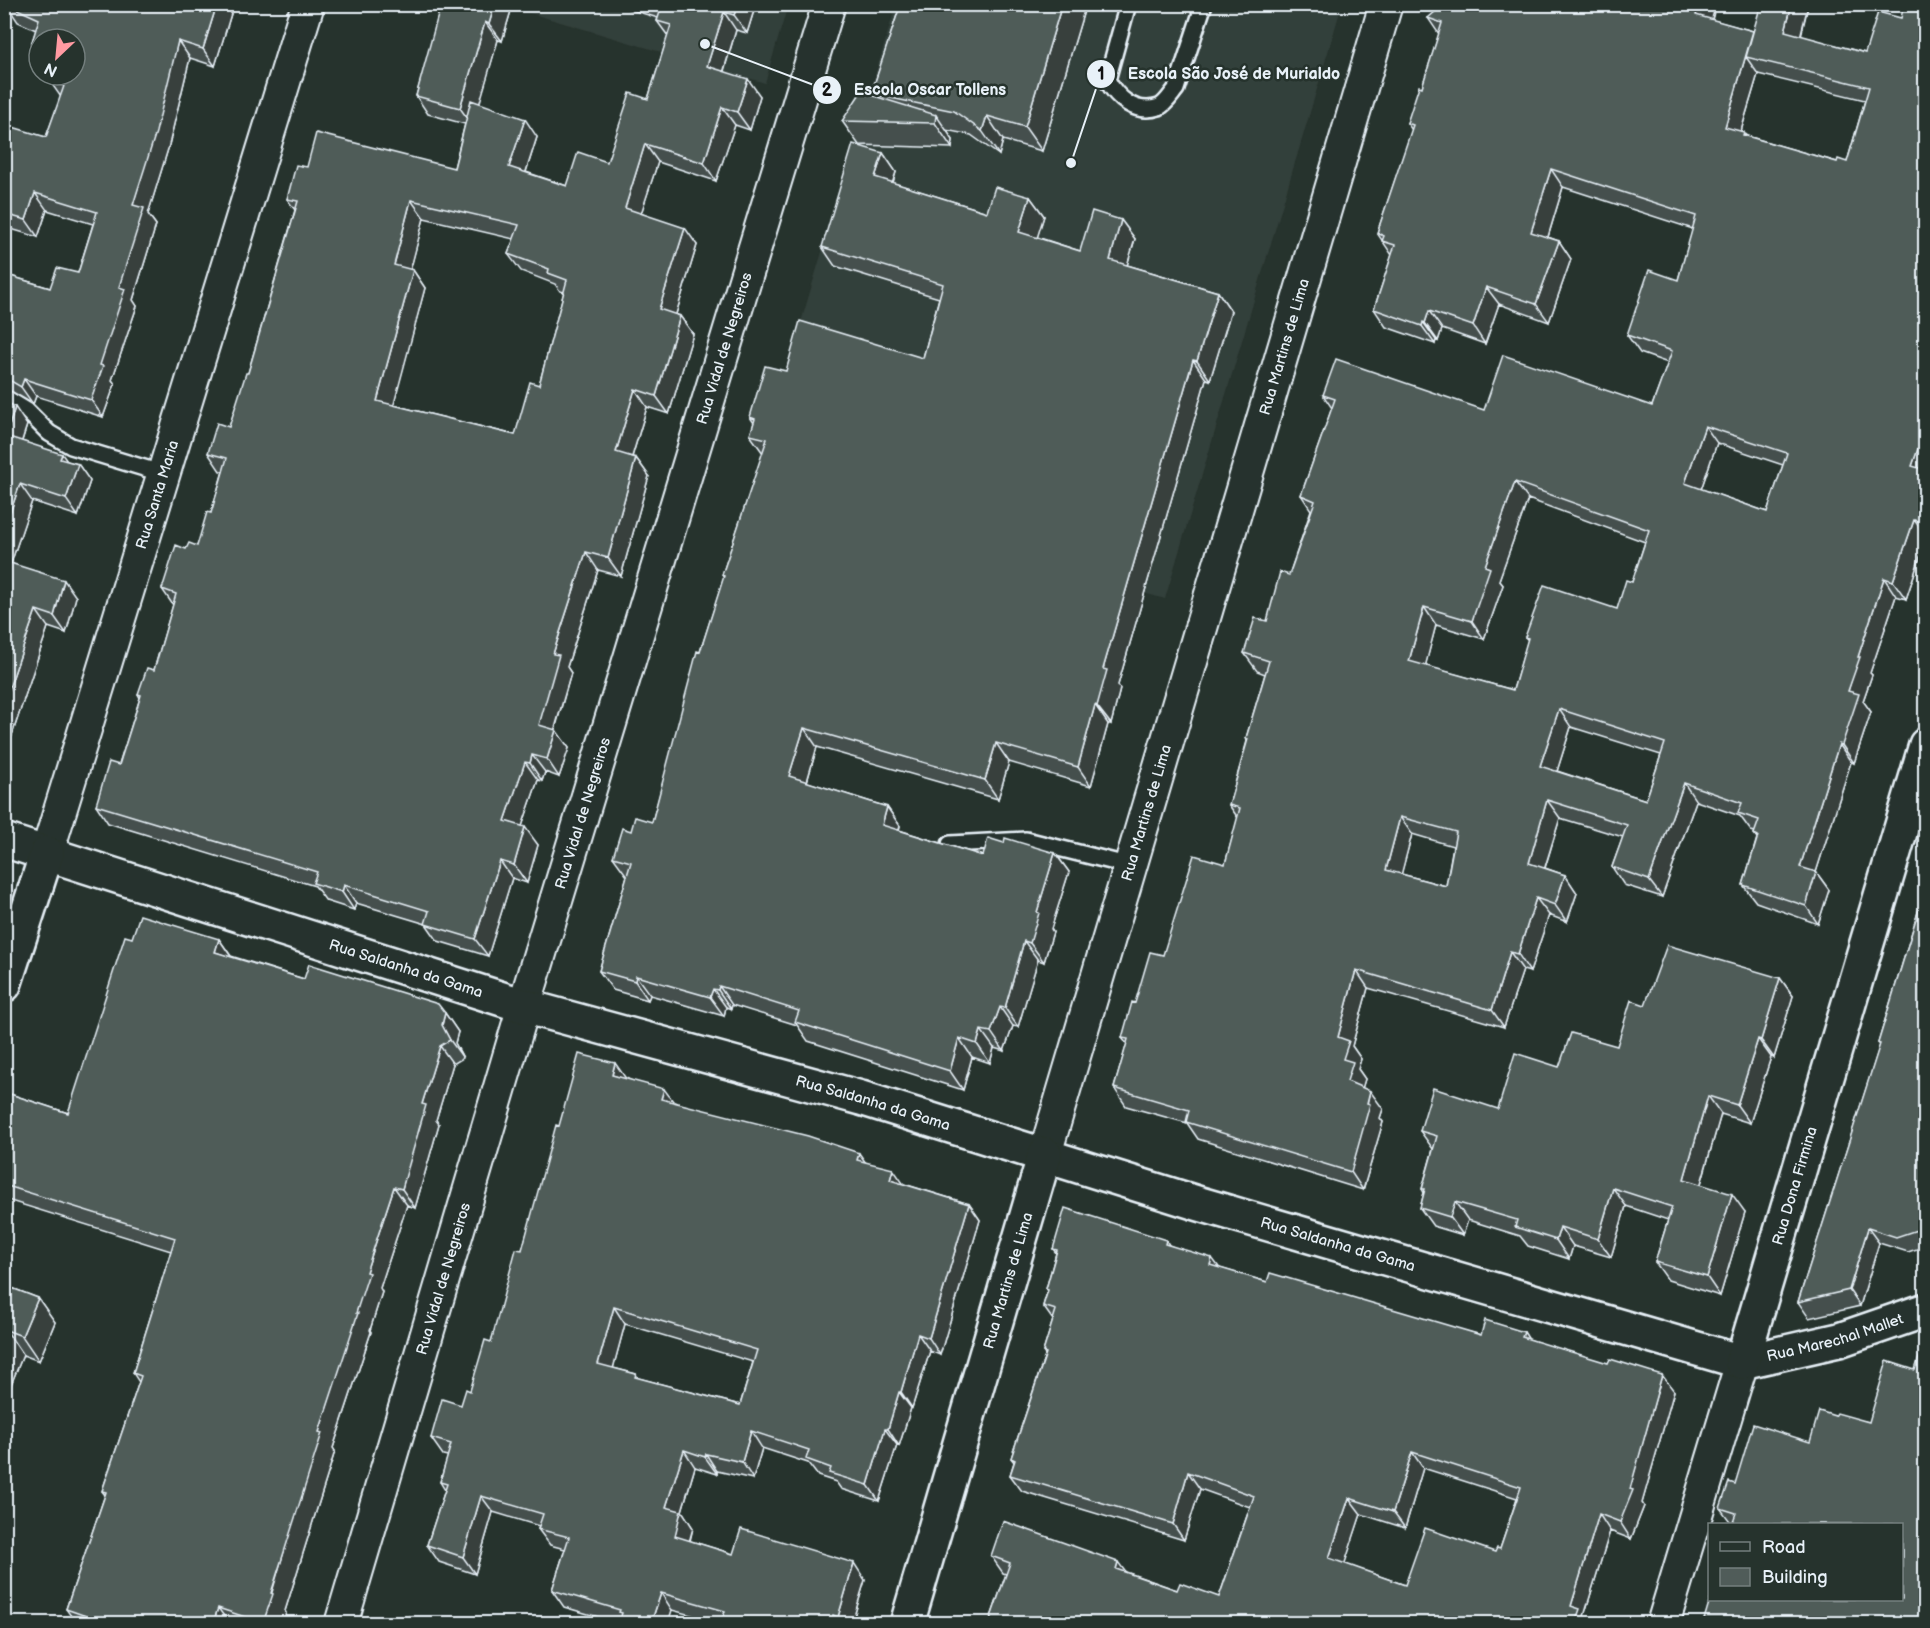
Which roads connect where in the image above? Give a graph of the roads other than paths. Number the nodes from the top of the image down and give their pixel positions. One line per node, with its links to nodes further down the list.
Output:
1 (308, 4): 7 (street, Rua Santa Maria)
2 (830, 4): 14 (street, Rua Vidal de Negreiros)
3 (1128, 4): 4 (lane)
4 (1204, 4)
5 (1386, 4): 12 (street, Rua Martins de Lima)
6 (4, 397): 7 (lane)
7 (164, 474): 11 (street, Rua Santa Maria)
8 (1926, 745): 17 (street, Rua Dona Firmina)
9 (4, 840): 11 (street, Rua Saldanha da Gama)
10 (950, 843): 12 (lane)
11 (47, 853): 13 (street, Rua Santa Maria); 14 (street, Rua Saldanha da Gama)
12 (1131, 866): 15 (street, Rua Martins de Lima)
13 (4, 986)
14 (524, 1006): 15 (street, Rua Saldanha da Gama); 18 (street, Rua Vidal de Negreiros)
15 (1045, 1154): 17 (street, Rua Saldanha da Gama); 19 (street, Rua Martins de Lima)
16 (1926, 1310): 17 (street, Rua Marechal Mallet)
17 (1742, 1362): 20 (street, Rua Dona Firmina)
18 (341, 1623)
19 (907, 1623)
20 (1663, 1623)

